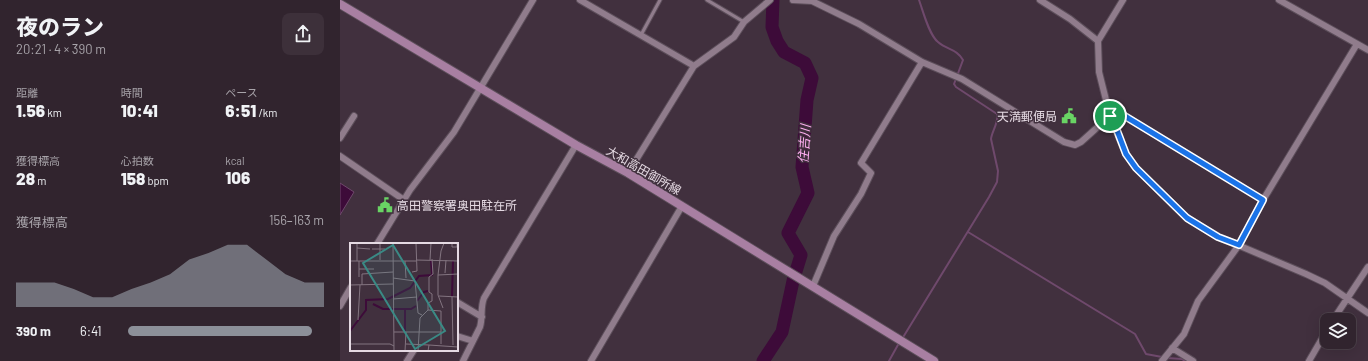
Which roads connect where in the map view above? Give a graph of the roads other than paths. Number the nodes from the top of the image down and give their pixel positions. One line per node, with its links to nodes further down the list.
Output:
1 (533, 0): 19 (street)
2 (580, 0): 13 (street)
3 (660, 0): 13 (lane)
4 (707, 0): 12 (lane)
5 (770, 0): 12 (street)
6 (793, 0): 7 (street)
7 (813, 0): 17 (street)
8 (1040, 0): 14 (street)
9 (1123, 0): 14 (street)
10 (1279, 0): 15 (street)
11 (340, 4): 19 (main road, 大和高田御所線)
12 (744, 22): 18 (street)
13 (641, 35): 18 (street)
14 (1098, 41): 21 (street)
15 (1357, 44): 16 (street); 29 (street)
16 (1368, 50)
17 (922, 62): 21 (street); 31 (street)
18 (694, 66): 25 (street)
19 (481, 88): 23 (main road, 大和高田御所線); 26 (street)
20 (354, 116): 22 (street)
21 (1110, 116): 29 (street)
22 (340, 138)
23 (576, 145): 25 (main road, 大和高田御所線); 38 (street)
24 (340, 156): 26 (street)
25 (628, 173): 27 (main road, 大和高田御所線)
26 (404, 200): 28 (street)
27 (682, 206): 31 (main road, 大和高田御所線); 46 (street)
28 (378, 243)
29 (1239, 245): 33 (street); 42 (street)
30 (1368, 267): 33 (street)
31 (813, 286): 47 (main road, 大和高田御所線)
32 (350, 289): 35 (street)
33 (1348, 298): 36 (street); 37 (street)
34 (458, 303): 38 (street)
35 (340, 306)
36 (1338, 313)
37 (1368, 313)
38 (482, 317): 40 (street)
39 (458, 336): 40 (street)
40 (473, 341): 45 (street)
41 (1320, 342): 50 (street)
42 (1172, 348): 48 (street); 49 (street)
43 (413, 351): 44 (street)
44 (407, 361)
45 (463, 361)
46 (591, 361)
47 (934, 361)
48 (1162, 361)
49 (1193, 361)
50 (1309, 361)

